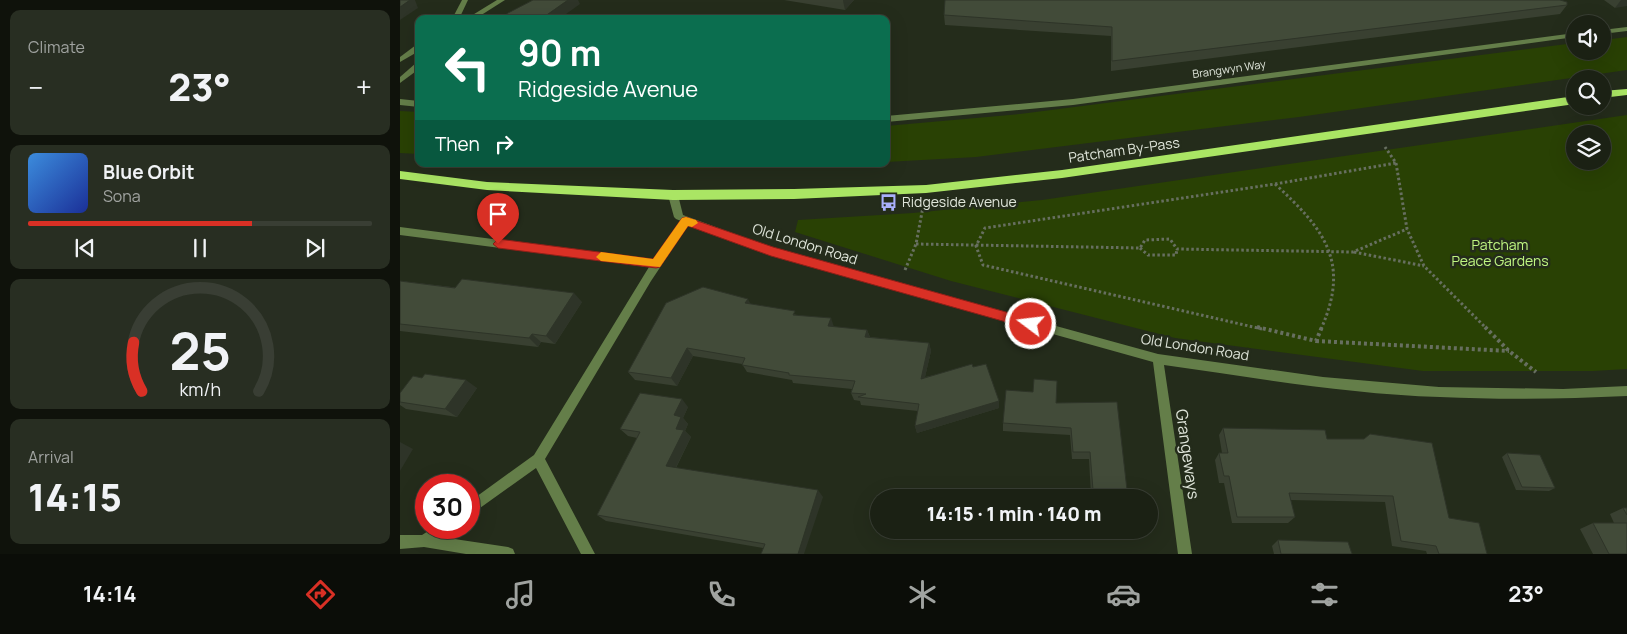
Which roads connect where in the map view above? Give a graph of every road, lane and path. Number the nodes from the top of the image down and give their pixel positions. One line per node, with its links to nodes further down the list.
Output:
1 (465, 0): 3 (street)
2 (502, 0): 4 (street)
3 (457, 15)
4 (476, 15)
5 (1627, 29): 6 (street)
6 (1611, 31)
7 (1566, 36): 17 (street, Brangwyn Way)
8 (415, 50): 9 (street)
9 (400, 60)
10 (415, 68): 11 (street)
11 (400, 81)
12 (1627, 92): 13 (highway)
13 (1611, 95)
14 (1566, 101): 18 (highway, Patcham By-Pass)
15 (400, 102): 16 (street)
16 (415, 104)
17 (890, 119)
18 (1373, 129): 19 (path); 22 (highway, Patcham By-Pass)
19 (1396, 163): 21 (path); 25 (path)
20 (400, 175): 23 (highway, Patcham By-Pass)
21 (1276, 184): 28 (path); 31 (path)
22 (926, 189): 23 (highway, Patcham By-Pass); 27 (path)
23 (673, 195): 24 (street)
24 (686, 221): 33 (street); 35 (street, Old London Road)
25 (1407, 229): 32 (path); 34 (path)
26 (400, 231): 33 (street)
27 (916, 244): 28 (path); 35 (path)
28 (976, 246): 29 (path); 36 (path)
29 (1140, 248): 30 (path); 30 (path)
30 (1177, 249): 31 (path)
31 (1331, 251): 32 (path); 36 (path)
32 (1353, 252): 34 (path)
33 (656, 264): 41 (street)
34 (1424, 266): 37 (path)
35 (904, 289): 38 (street, Old London Road)
36 (1316, 341): 37 (path)
37 (1509, 352): 40 (path)
38 (1158, 359): 40 (street, Old London Road); 48 (street, Grangeways)
39 (1627, 391): 40 (street, Old London Road)
40 (1563, 394)
41 (538, 459): 42 (street); 47 (street)
42 (480, 501)
43 (427, 539): 44 (street)
44 (424, 541): 45 (street); 46 (street)
45 (400, 542)
46 (508, 554)
47 (588, 554)
48 (1185, 554)

